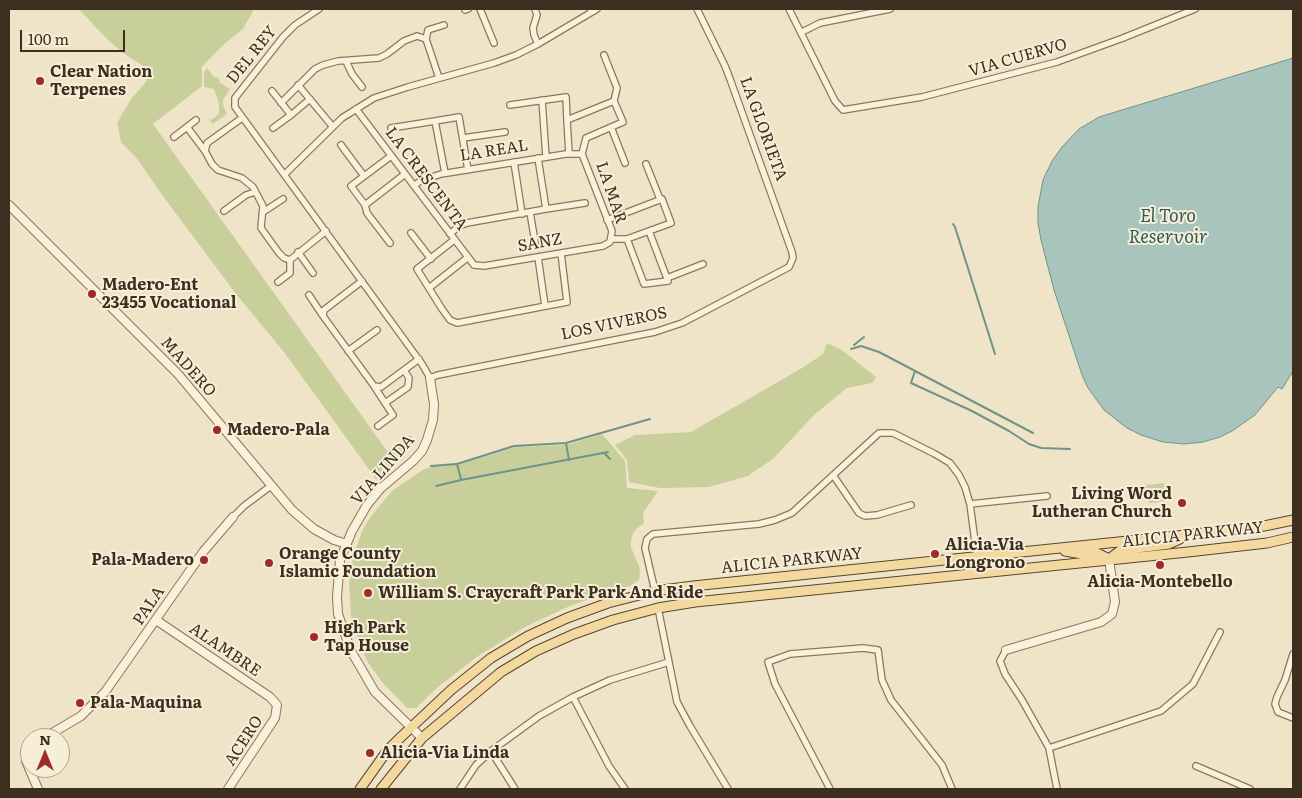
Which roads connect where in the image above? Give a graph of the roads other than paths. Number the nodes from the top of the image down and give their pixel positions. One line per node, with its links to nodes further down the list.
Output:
1 (319, 9): 23 (street, DEL REY)
2 (480, 9): 12 (street)
3 (535, 9): 13 (street)
4 (594, 9): 13 (street)
5 (696, 9): 83 (street, LA GLORIETA)
6 (789, 9): 10 (street)
7 (890, 9): 10 (street)
8 (1195, 9): 10 (street, VIA CUERVO)
9 (444, 25): 11 (street)
10 (802, 32)
11 (426, 39): 15 (street); 16 (street)
12 (494, 43)
13 (538, 44): 16 (street)
14 (604, 55): 22 (street)
15 (346, 61): 17 (street); 18 (street)
16 (439, 78): 26 (street)
17 (298, 85): 20 (street); 24 (street)
18 (362, 87)
19 (272, 91): 24 (street)
20 (310, 99): 27 (street); 33 (street)
21 (542, 100): 25 (street); 30 (street); 45 (street)
22 (614, 101): 30 (street); 34 (street)
23 (235, 102): 28 (street, VIA LINDA)
24 (281, 103): 27 (street)
25 (510, 105)
26 (356, 109): 33 (street); 44 (street, LA CRESCENTA)
27 (291, 115): 35 (street)
28 (242, 118): 41 (street); 51 (street, VIA LINDA)
29 (196, 120): 32 (street)
30 (567, 120): 42 (street)
31 (435, 121): 36 (street); 39 (street); 53 (street)
32 (187, 127): 38 (street); 41 (street)
33 (333, 127): 51 (street)
34 (611, 127): 43 (street); 48 (street)
35 (273, 128)
36 (391, 128)
37 (505, 132): 39 (street)
38 (174, 137)
39 (463, 138): 50 (street)
40 (341, 146): 54 (street)
41 (205, 151): 56 (street)
42 (569, 154): 43 (street, LA REAL); 45 (street, LA REAL)
43 (582, 154): 67 (street, LA MAR)
44 (391, 156): 52 (street, LA CRESCENTA); 54 (street)
45 (546, 157): 46 (street, LA REAL)
46 (538, 158): 47 (street, LA REAL); 62 (street)
47 (514, 162): 50 (street, LA REAL); 66 (street)
48 (625, 163)
49 (646, 164): 58 (street)
50 (468, 170): 53 (street, LA REAL)
51 (285, 174): 68 (street, VIA LINDA)
52 (405, 174): 55 (street, LA CRESCENTA); 61 (street)
53 (445, 174): 55 (street, LA REAL)
54 (364, 176): 61 (street)
55 (414, 186): 71 (street, LA CRESCENTA)
56 (256, 192): 63 (street); 64 (street)
57 (283, 199): 64 (street)
58 (660, 200): 67 (street); 69 (street, SANZ)
59 (585, 203): 62 (street)
60 (9, 205): 103 (street, MADERO)
61 (365, 205): 76 (street)
62 (546, 209): 65 (street)
63 (224, 211)
64 (263, 212): 82 (street)
65 (530, 212): 66 (street); 75 (street)
66 (522, 214): 71 (street)
67 (607, 220): 74 (street, LA MAR)
68 (326, 231): 77 (street); 88 (street, VIA LINDA)
69 (649, 231): 72 (street, SANZ); 87 (street)
70 (411, 233): 80 (street)
71 (450, 234): 73 (street, LA CRESCENTA)
72 (626, 239): 74 (street, SANZ); 87 (street)
73 (454, 240): 80 (street); 81 (street, LA CRESCENTA)
74 (610, 240): 78 (street, SANZ)
75 (535, 242)
76 (390, 243)
77 (298, 252): 82 (street); 86 (street)
78 (561, 253): 79 (street, SANZ); 92 (street)
79 (538, 257): 85 (street, SANZ); 92 (street)
80 (431, 258): 90 (street)
81 (468, 258): 85 (street, LA CRESCENTA); 90 (street)
82 (290, 260): 89 (street)
83 (792, 263): 98 (street, LOS VIVEROS)
84 (703, 264): 87 (street)
85 (474, 265)
86 (313, 273)
87 (667, 278)
88 (362, 281): 93 (street); 96 (street, VIA LINDA)
89 (278, 282)
90 (429, 288): 92 (street)
91 (309, 295): 93 (street)
92 (546, 306)
93 (323, 316): 95 (street)
94 (378, 330): 95 (street)
95 (348, 350): 99 (street)
96 (419, 359): 97 (street); 98 (street, VIA LINDA)
97 (404, 370): 99 (street); 100 (street)
98 (430, 378): 111 (street, VIA LINDA)
99 (374, 386): 100 (street)
100 (385, 403): 101 (street)
101 (378, 426)
102 (833, 476): 105 (street); 106 (street); 115 (street)
103 (272, 485): 107 (street, PALA); 111 (street, MADERO)
104 (1047, 496): 105 (street)
105 (970, 504): 113 (street)
106 (911, 505)
107 (233, 517): 117 (street, PALA)
108 (1293, 520): 109 (main road, ALICIA PARKWAY)
109 (1186, 535): 112 (main road, ALICIA PARKWAY); 114 (main road)
110 (1293, 537): 114 (main road, ALICIA PARKWAY)
111 (347, 544): 126 (street, VIA LINDA)
112 (1055, 549): 113 (main road, ALICIA PARKWAY); 114 (main road)
113 (976, 557): 115 (main road, ALICIA PARKWAY)
114 (1109, 559): 116 (main road, ALICIA PARKWAY); 119 (street)
115 (655, 592): 116 (main road); 126 (main road, ALICIA PARKWAY)
116 (658, 608): 121 (street); 127 (main road, ALICIA PARKWAY)
117 (156, 620): 123 (street, ALAMBRE); 125 (street, PALA)
118 (1220, 632): 128 (street)
119 (1006, 650): 128 (street)
120 (1293, 654): 124 (street)
121 (670, 662): 122 (street); 137 (street)
122 (573, 697): 129 (street); 136 (street)
123 (277, 705): 131 (street, ACERO)
124 (1293, 718)
125 (61, 728)
126 (411, 728): 127 (street, VIA LINDA); 132 (main road, ALICIA PARKWAY)
127 (422, 738): 133 (main road, ALICIA PARKWAY)
128 (1049, 748): 140 (street)
129 (491, 751): 134 (street); 135 (street)
130 (1196, 766): 141 (street)
131 (228, 789)
132 (360, 789)
133 (381, 789)
134 (460, 789)
135 (515, 789)
136 (624, 789)
137 (728, 789)
138 (830, 789): 139 (street)
139 (952, 789)
140 (1057, 789)
141 (1250, 789)

